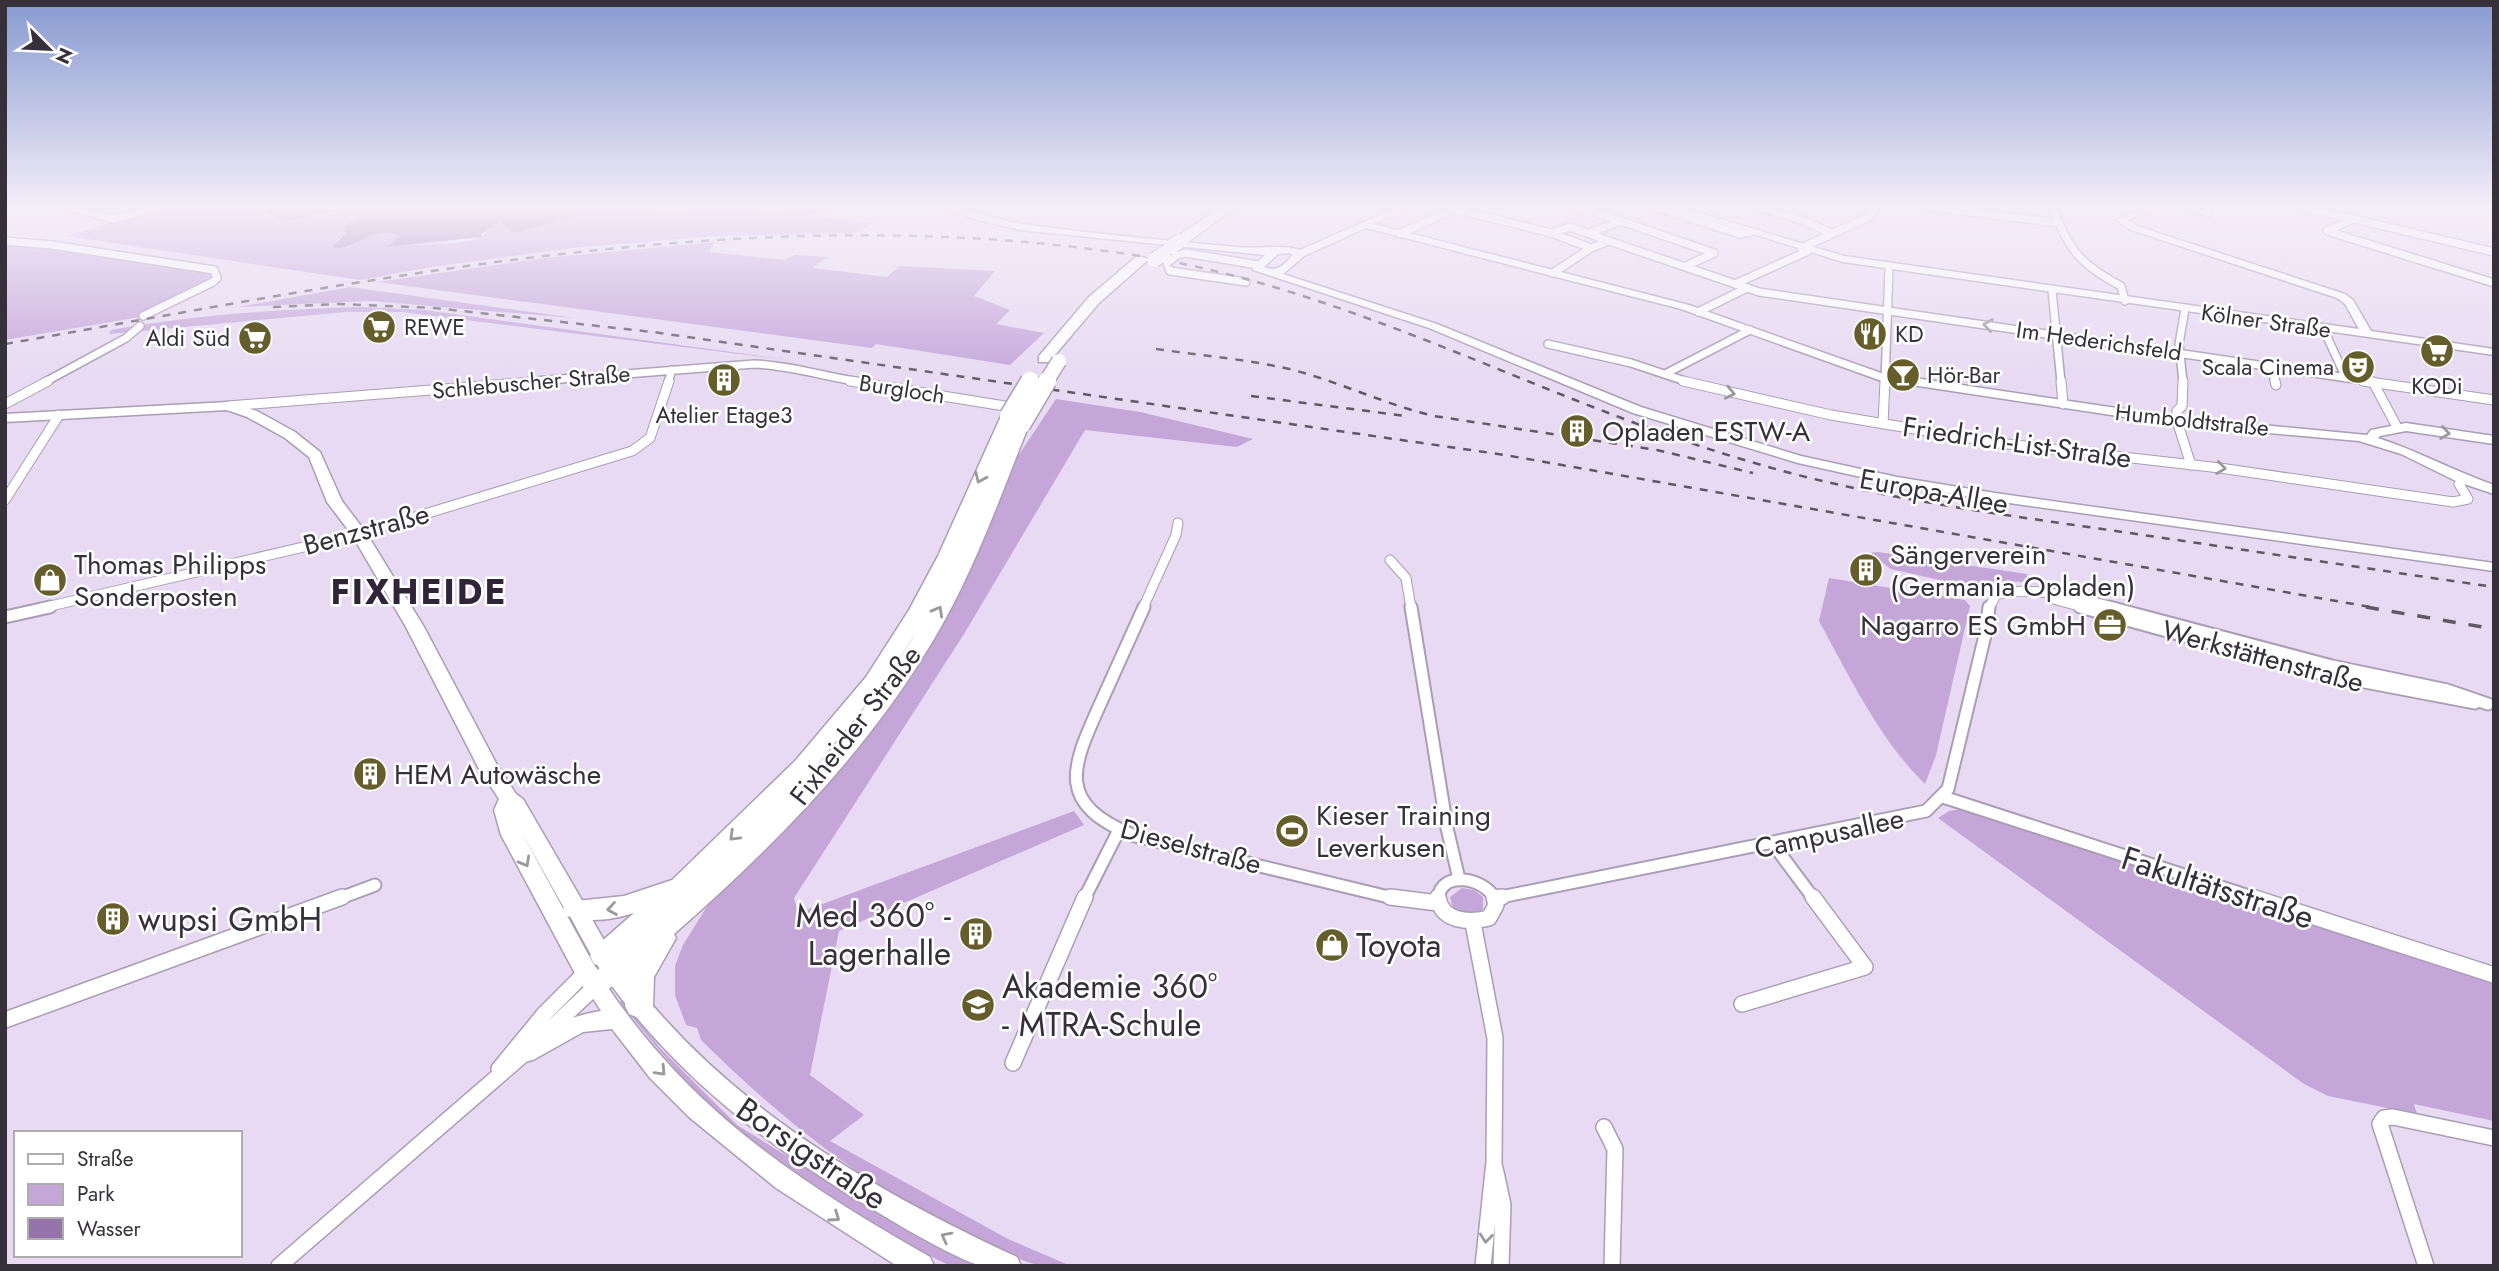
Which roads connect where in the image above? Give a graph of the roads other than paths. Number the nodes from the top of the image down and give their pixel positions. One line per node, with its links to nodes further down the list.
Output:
1 (184, 265): 27 (street)
2 (1148, 265): 51 (highway, Fixheider Straße, bridge)
3 (1168, 265): 17 (street)
4 (1262, 265): 16 (main road, Europa-Allee)
5 (1290, 265): 16 (main road)
6 (1523, 265): 15 (main road, Humboldtstraße)
7 (1565, 265): 15 (street)
8 (1772, 265): 19 (street)
9 (1881, 265): 14 (main road, Kölner Straße)
10 (2086, 265): 22 (street)
11 (2248, 265): 32 (main road)
12 (2437, 265): 18 (street)
13 (1686, 266): 19 (street, Im Hederichsfeld)
14 (1889, 267): 21 (main road, Kölner Straße); 24 (street)
15 (1553, 273): 25 (main road, Humboldtstraße)
16 (1285, 275): 26 (main road, Europa-Allee)
17 (1246, 282)
18 (2494, 283)
19 (1735, 284): 20 (street, Im Hederichsfeld)
20 (1747, 288): 24 (street, Im Hederichsfeld); 25 (street)
21 (2052, 290): 22 (main road, Kölner Straße); 31 (street)
22 (2125, 301): 23 (main road, Kölner Straße)
23 (2185, 309): 29 (main road, Kölner Straße); 35 (street)
24 (1887, 310): 31 (street, Im Hederichsfeld, one-way to 24); 40 (street)
25 (1698, 312): 30 (main road, Humboldtstraße)
26 (1399, 315): 65 (main road, Europa-Allee); 66 (main road, Europa-Allee)
27 (143, 316)
28 (140, 326): 46 (street)
29 (2323, 328): 32 (main road, Kölner Straße); 41 (street)
30 (1750, 330): 39 (street); 40 (main road, Humboldtstraße)
31 (2055, 335): 35 (street, Im Hederichsfeld); 47 (street)
32 (2368, 335): 34 (main road, Kölner Straße)
33 (1548, 344): 39 (street, Friedrich-List-Straße)
34 (2494, 352)
35 (2181, 353): 37 (street, Im Hederichsfeld); 53 (street)
36 (782, 365): 38 (street, Schlebuscher Straße); 51 (street, Burgloch)
37 (2271, 367): 41 (street, Im Hederichsfeld); 43 (street)
38 (672, 370): 45 (street, Schlebuscher Straße); 63 (street, Benzstraße)
39 (1665, 374): 54 (street, Friedrich-List-Straße, one-way to 54)
40 (1885, 378): 47 (main road, Humboldtstraße); 54 (street)
41 (2346, 378): 42 (street, Im Hederichsfeld)
42 (2373, 382): 44 (street, Im Hederichsfeld); 55 (street)
43 (2276, 385)
44 (2494, 400)
45 (279, 403): 48 (street, Schlebuscher Straße); 49 (street, Schlebuscher Straße)
46 (5, 404)
47 (2063, 404): 53 (main road, Humboldtstraße)
48 (228, 407): 49 (main road); 50 (main road, Schlebuscher Straße)
49 (252, 414): 63 (main road)
50 (59, 415): 52 (main road, Schlebuscher Straße); 61 (street)
51 (1018, 416): 73 (highway, Fixheider Straße, one-way to 73); 79 (highway, Fixheider Straße, one-way to 51)
52 (5, 418)
53 (2177, 421): 56 (main road, Humboldtstraße); 58 (street)
54 (1883, 424): 58 (street, Friedrich-List-Straße)
55 (2397, 427): 56 (main road); 57 (main road, one-way to 57)
56 (2371, 440): 59 (main road, Humboldtstraße)
57 (2494, 440)
58 (2191, 465): 59 (street, Friedrich-List-Straße, one-way to 59)
59 (2463, 479): 60 (main road, Humboldtstraße)
60 (2494, 490)
61 (5, 500)
62 (1178, 523): 71 (street, Dieselstraße)
63 (359, 534): 67 (street, Benzstraße); 70 (main road, Borsigstraße)
64 (1390, 560): 74 (street)
65 (2494, 567)
66 (2494, 573)
67 (5, 617)
68 (2491, 704): 69 (street, Werkstättenstraße)
69 (1943, 796): 72 (street, Campusallee); 82 (street, Fakultätsstraße)
70 (509, 799): 78 (main road, Borsigstraße); 81 (main road, one-way to 81)
71 (1119, 830): 77 (street, Dieselstraße); 88 (street)
72 (1773, 844): 76 (street, Campusallee); 83 (street)
73 (690, 879): 78 (highway, one-way to 78); 81 (highway, Fixheider Straße)
74 (1459, 879): 76 (street); 77 (street)
75 (375, 885): 85 (street)
76 (1496, 898): 80 (street)
77 (1438, 902): 80 (street)
78 (576, 909): 81 (main road, Borsigstraße)
79 (676, 920): 81 (highway, Fixheider Straße); 84 (highway)
80 (1473, 923): 92 (street)
81 (599, 966): 84 (main road, Borsigstraße); 86 (main road, Borsigstraße); 87 (street, Fixheider Straße); 89 (street, Fixheider Straße)
82 (2494, 975)
83 (1742, 1004)
84 (639, 1006): 95 (main road, Borsigstraße, one-way to 84)
85 (5, 1020)
86 (615, 1020): 87 (main road); 94 (main road, Borsigstraße, one-way to 94)
87 (525, 1053): 89 (street, Fixheider Straße)
88 (1013, 1063)
89 (480, 1093): 93 (street, Fixheider Straße)
90 (1604, 1127): 98 (street)
91 (2494, 1138): 99 (street)
92 (1494, 1161): 96 (street, one-way to 96); 97 (street)
93 (279, 1266)
94 (921, 1266)
95 (1008, 1266)
96 (1483, 1266)
97 (1501, 1266)
98 (1612, 1266)
99 (2426, 1266)

